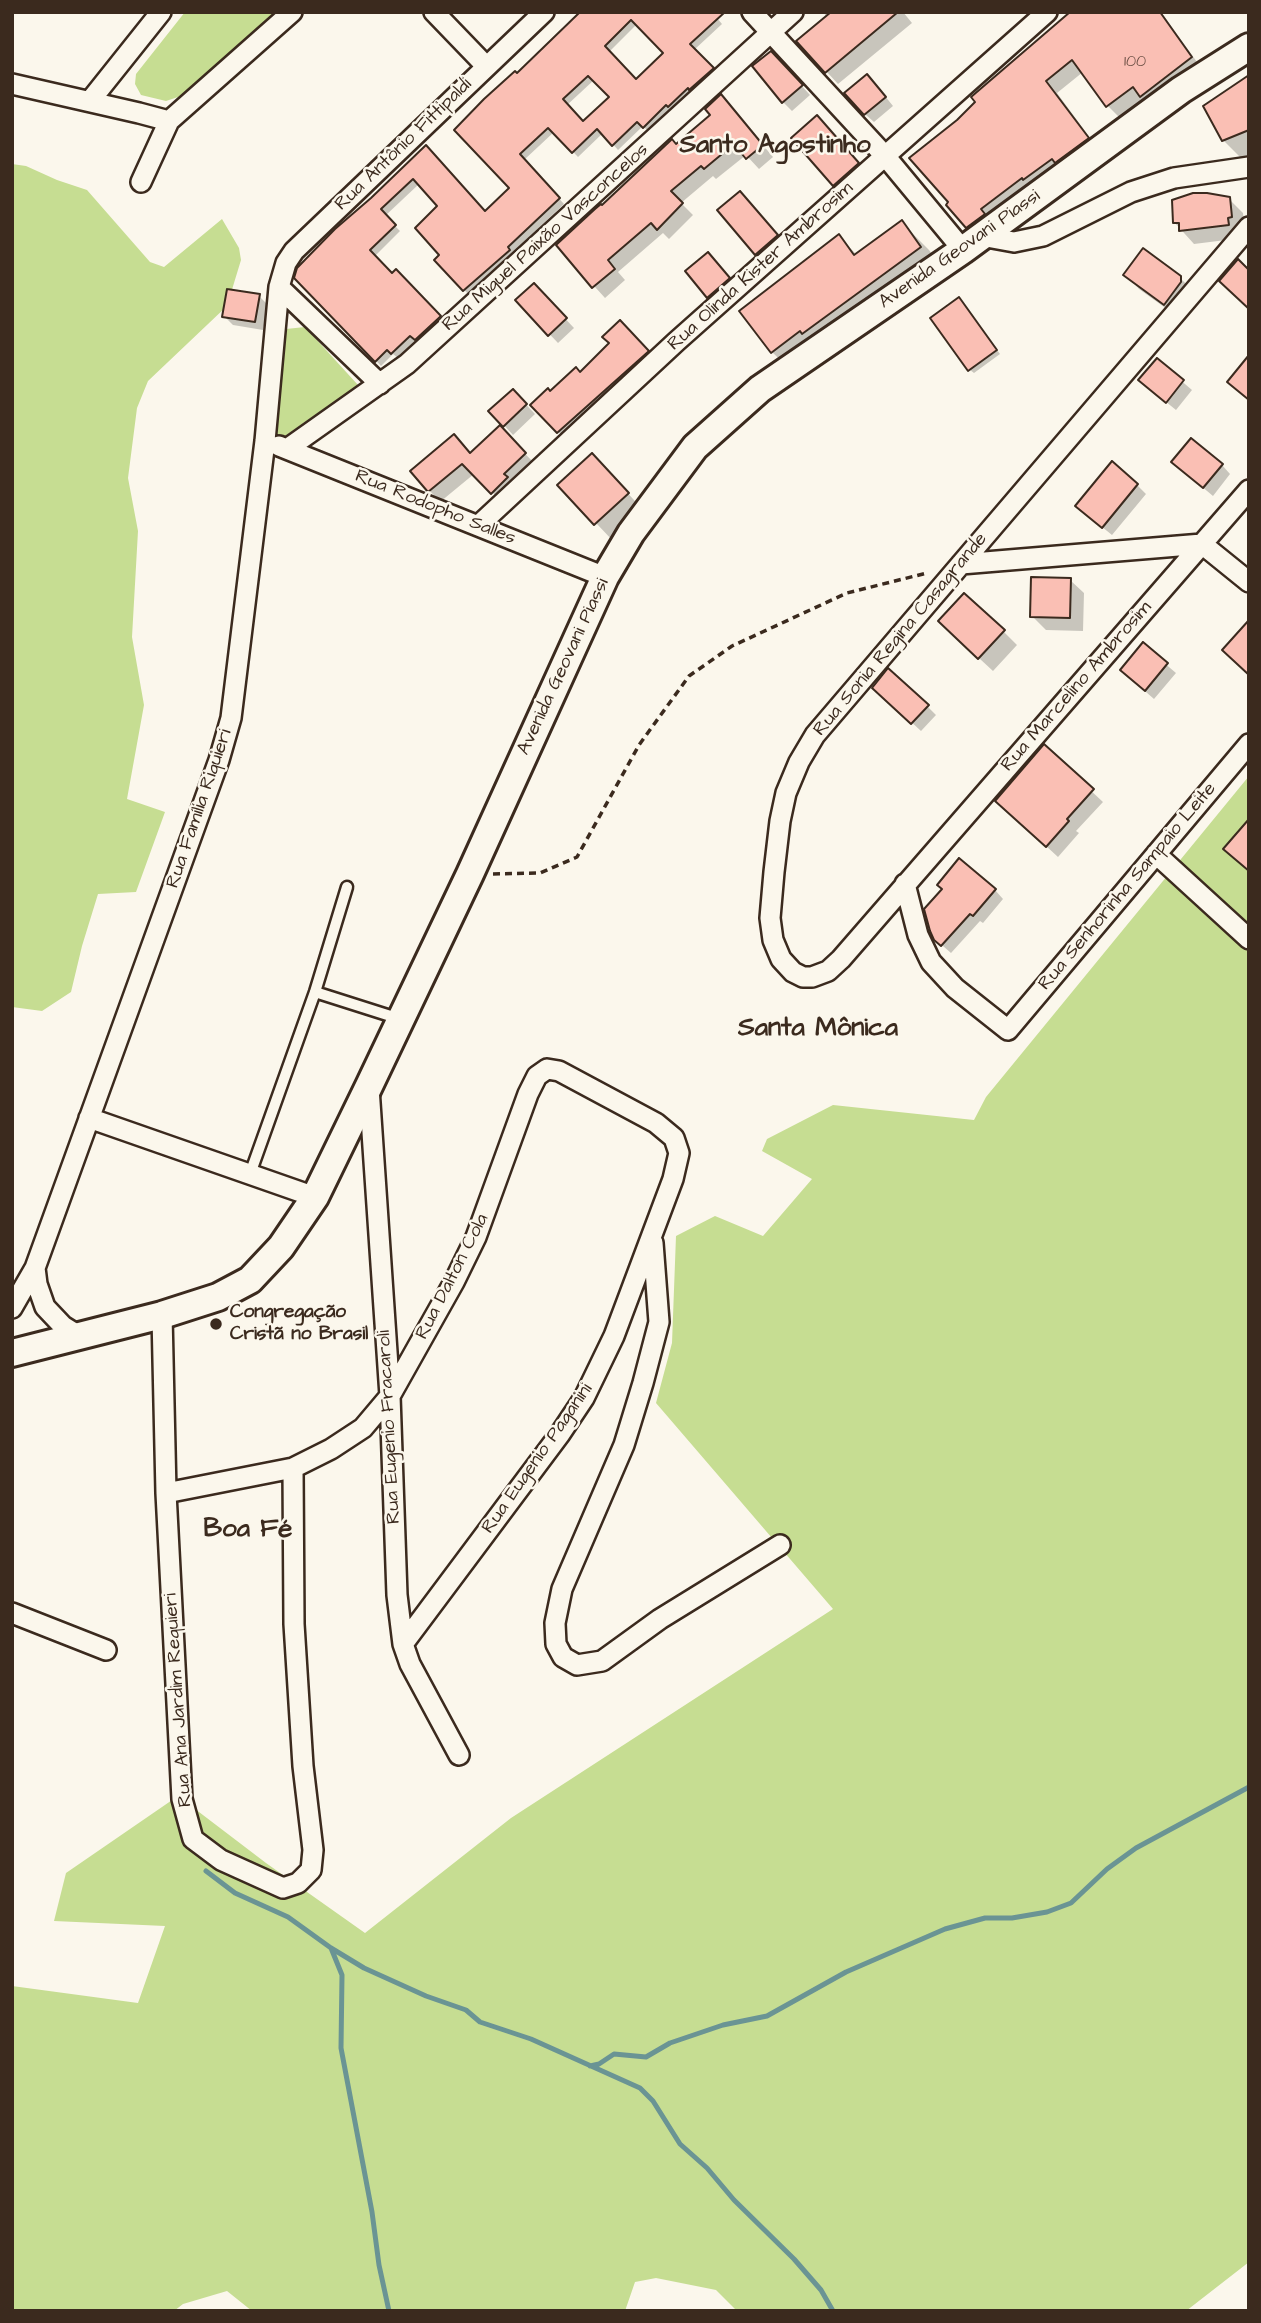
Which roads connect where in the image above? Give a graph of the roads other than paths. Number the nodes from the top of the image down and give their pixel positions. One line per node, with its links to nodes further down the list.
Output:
1 (161, 12): 12 (street)
2 (292, 12): 13 (street)
3 (434, 12): 10 (street)
4 (544, 12): 10 (street, Rua Antônio Fittipaldi)
5 (752, 12): 8 (street)
6 (793, 12): 8 (street, Rua Miguel Paixão Vasconcelos)
7 (1046, 12): 14 (street, Rua Olinda Kister Ambrosim)
8 (771, 33): 14 (street); 20 (street, Rua Miguel Paixão Vasconcelos)
9 (1249, 47): 18 (main road, Avenida Geovani Piassi)
10 (486, 66): 19 (street, Rua Antônio Fittipaldi)
11 (12, 84): 12 (street)
12 (90, 101): 13 (street)
13 (169, 121): 16 (street)
14 (886, 157): 18 (street); 24 (street, Rua Olinda Kister Ambrosim)
15 (1249, 167): 18 (street)
16 (141, 182)
17 (1249, 227): 26 (street, Rua Sonia Regina Casagrande)
18 (972, 243): 27 (main road, Avenida Geovani Piassi)
19 (279, 286): 20 (street); 21 (street, Rua Família Riquieri)
20 (380, 384): 22 (street, Rua Miguel Paixão Vasconcelos)
21 (265, 441): 22 (street, Rua Rodopho Salles); 38 (street, Rua Família Riquieri)
22 (287, 449): 24 (street, Rua Rodopho Salles)
23 (1249, 490): 25 (street, Rua Marcelino Ambrosim)
24 (479, 525): 27 (street, Rua Rodopho Salles)
25 (1202, 544): 26 (street); 28 (street); 31 (street, Rua Marcelino Ambrosim)
26 (961, 565): 31 (street, Rua Sonia Regina Casagrande)
27 (605, 577): 35 (main road, Avenida Geovani Piassi)
28 (1249, 582)
29 (1249, 744): 30 (street, Rua Senhorinha Sampaio Leite)
30 (1156, 854): 31 (street, Rua Senhorinha Sampaio Leite); 33 (street)
31 (905, 884)
32 (347, 887): 34 (lane)
33 (1249, 939)
34 (315, 992): 35 (lane); 39 (lane)
35 (401, 1019): 37 (main road, Avenida Geovani Piassi)
36 (537, 1076): 41 (street, Rua Eugenio Paganini); 47 (street, Rua Dalton Cola)
37 (369, 1086): 40 (main road, Avenida Geovani Piassi); 47 (street, Rua Eugenio Fracaroli)
38 (89, 1118): 39 (street); 42 (street, Rua Família Riquieri)
39 (250, 1174): 40 (street)
40 (315, 1197): 44 (main road, Avenida Geovani Piassi)
41 (652, 1239): 50 (street); 52 (street, Rua Eugenio Paganini)
42 (35, 1268): 43 (street, Rua Família Riquieri); 45 (street)
43 (12, 1308)
44 (162, 1315): 45 (main road, Avenida Geovani Piassi); 49 (street, Rua Ana Jardim Requieri)
45 (79, 1336): 46 (main road, Avenida Geovani Piassi)
46 (12, 1353)
47 (390, 1396): 48 (street, Rua Dalton Cola); 52 (street, Rua Eugenio Fracaroli)
48 (293, 1468): 49 (street, Rua Dalton Cola); 49 (street, Rua Ana Jardim Requieri)
49 (166, 1493)
50 (780, 1545)
51 (12, 1613): 53 (street)
52 (403, 1644): 54 (street, Rua Eugenio Fracaroli)
53 (106, 1650)
54 (459, 1755)

